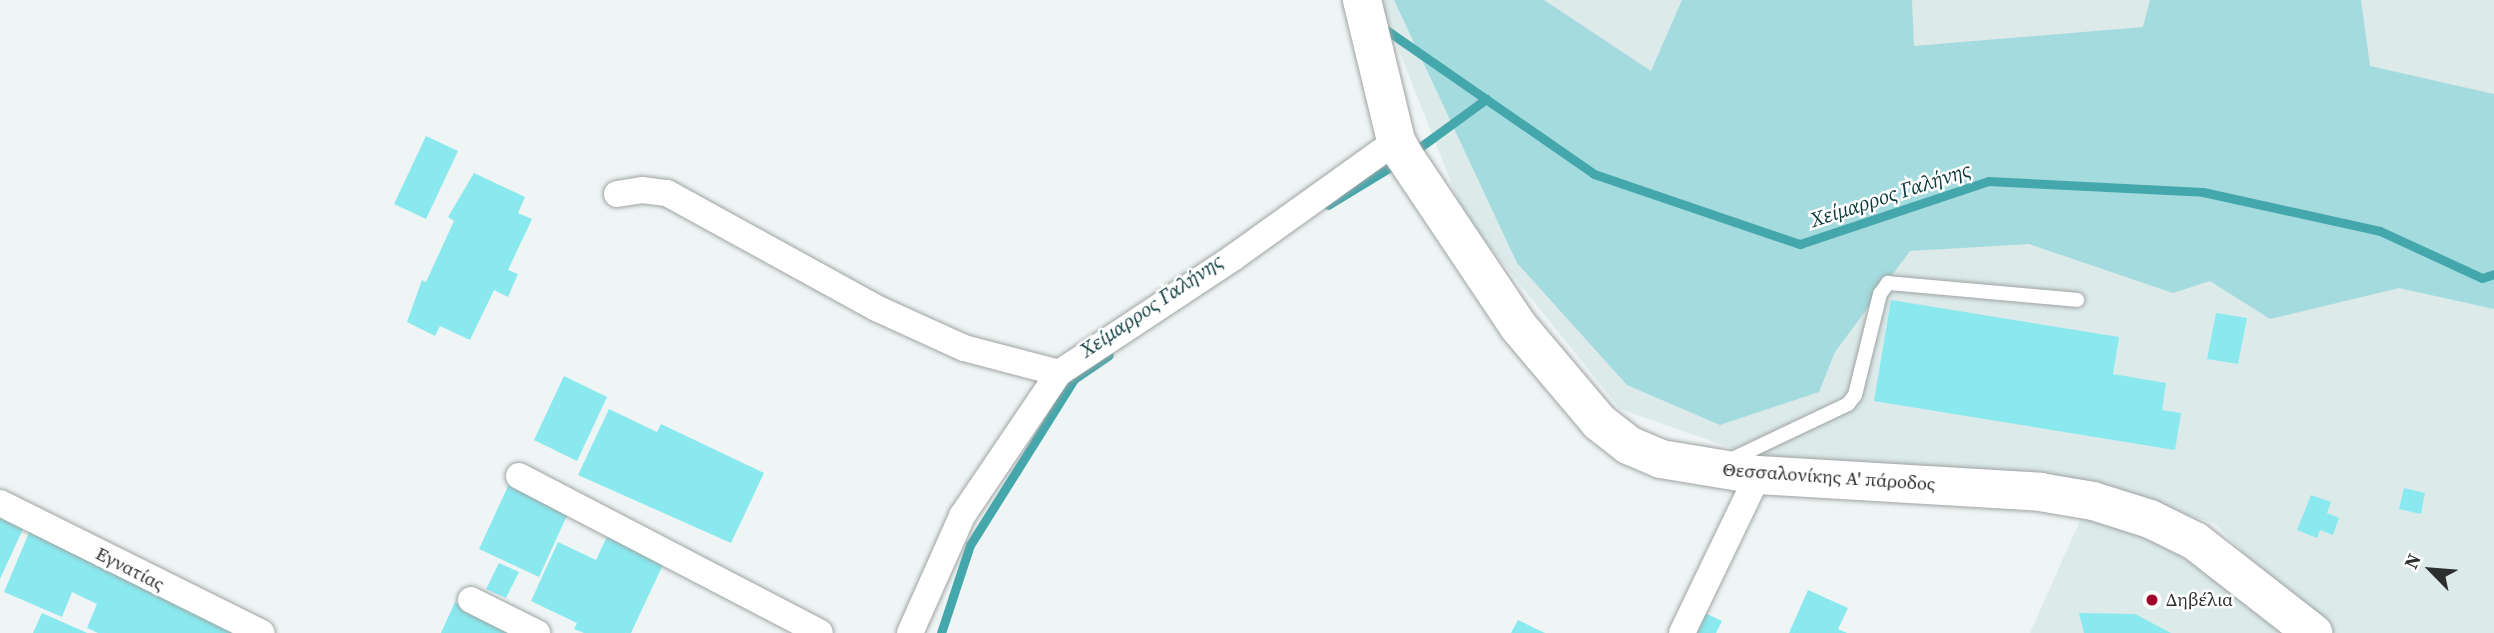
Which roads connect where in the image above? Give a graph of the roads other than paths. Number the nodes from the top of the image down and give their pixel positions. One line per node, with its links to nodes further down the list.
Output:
1 (1362, 0): 2 (street, Θεσσαλονίκης Α' πάροδος)
2 (1396, 141): 5 (street); 6 (street, Θεσσαλονίκης Α' πάροδος)
3 (617, 194): 5 (street)
4 (2077, 300): 6 (lane)
5 (1059, 373): 14 (street)
6 (1711, 469): 7 (street, Θεσσαλονίκης Α' πάροδος)
7 (1758, 475): 15 (street); 16 (street, Θεσσαλονίκης Α' πάροδος)
8 (519, 476): 13 (street)
9 (0, 503): 11 (street, Εγνατίας)
10 (471, 600): 12 (street)
11 (261, 633)
12 (537, 633)
13 (820, 633)
14 (910, 633)
15 (1682, 633)
16 (2314, 633)

